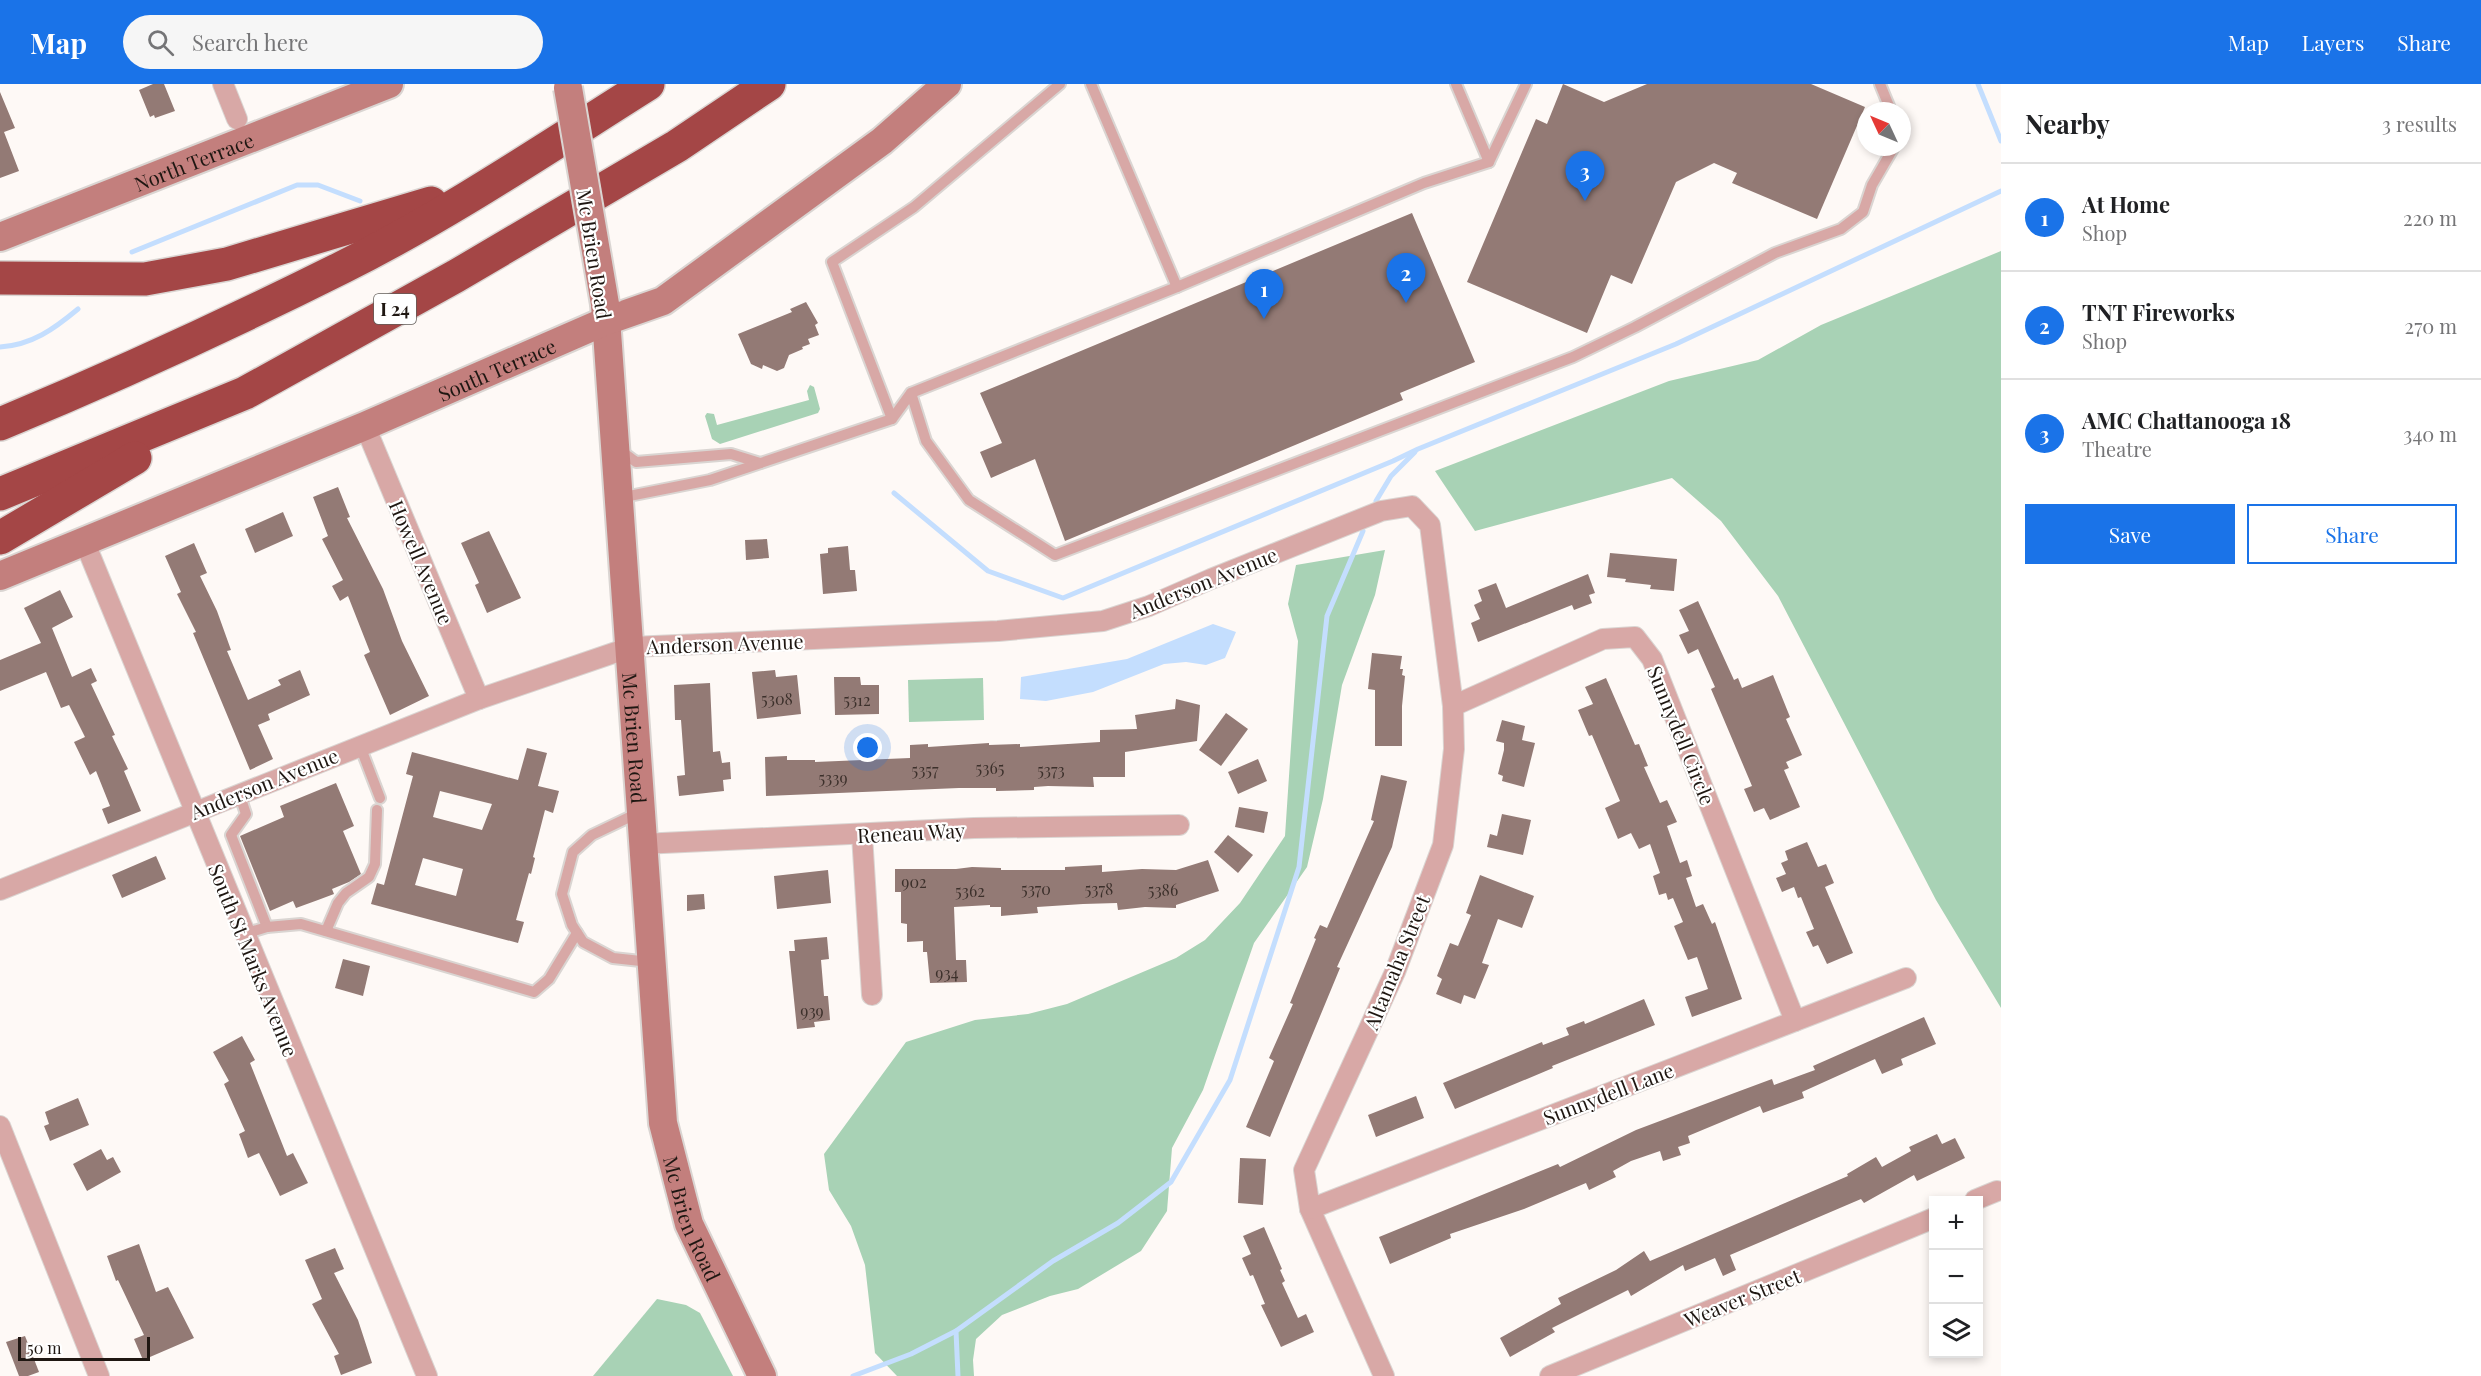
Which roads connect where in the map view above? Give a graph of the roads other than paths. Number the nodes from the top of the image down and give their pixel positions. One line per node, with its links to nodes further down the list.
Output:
1 (223, 84): 13 (street)
2 (389, 84): 17 (street, North Terrace)
3 (648, 84): 16 (highway)
4 (769, 84): 21 (highway, I 24)
5 (947, 84): 20 (street, South Terrace)
6 (1060, 84): 23 (lane)
7 (1091, 84): 19 (lane)
8 (1456, 84): 15 (lane)
9 (1526, 84): 15 (lane)
10 (1880, 84): 12 (lane)
11 (568, 86): 20 (street, Mc Brien Road, bridge)
12 (1887, 102)
13 (237, 119)
14 (1889, 156): 22 (lane)
15 (1489, 162): 19 (lane)
16 (484, 187): 18 (highway); 24 (highway)
17 (0, 237)
18 (0, 278)
19 (1177, 287): 22 (lane)
20 (606, 313): 25 (street, South Terrace); 26 (street, Mc Brien Road)
21 (244, 393): 28 (highway, I 24); 31 (highway)
22 (910, 393): 23 (lane)
23 (892, 419): 27 (lane)
24 (0, 424)
25 (365, 426): 32 (street, South Terrace); 35 (street, Howell Avenue)
26 (615, 446): 27 (lane); 29 (street, Mc Brien Road)
27 (760, 463): 29 (lane)
28 (0, 494)
29 (619, 498): 34 (street, Mc Brien Road)
30 (1430, 525): 34 (street, Anderson Avenue); 36 (street, Altamaha Street)
31 (0, 537)
32 (84, 543): 33 (street, South Terrace); 41 (street, South St Marks Avenue)
33 (0, 576)
34 (631, 647): 35 (street, Anderson Avenue); 42 (street, Mc Brien Road)
35 (479, 699): 37 (street, Anderson Avenue)
36 (1453, 706): 54 (street, Sunnydell Circle); 58 (street, Altamaha Street)
37 (360, 746): 38 (street, Anderson Avenue); 39 (lane)
38 (239, 793): 41 (street, Anderson Avenue); 47 (lane)
39 (380, 798)
40 (377, 810): 48 (lane)
41 (193, 811): 46 (street, Anderson Avenue); 50 (street, South St Marks Avenue)
42 (640, 812): 45 (street, Mc Brien Road); 49 (lane)
43 (1179, 825): 44 (street, Reneau Way)
44 (862, 835): 45 (street, Reneau Way); 53 (street)
45 (642, 844): 51 (street, Mc Brien Road)
46 (0, 890)
47 (267, 927): 48 (lane); 50 (lane)
48 (326, 931): 49 (lane)
49 (578, 933): 51 (lane)
50 (244, 934): 62 (street, South St Marks Avenue)
51 (650, 962): 60 (street, Mc Brien Road)
52 (1906, 978): 54 (street, Sunnydell Lane)
53 (872, 995)
54 (1795, 1021): 58 (street, Sunnydell Lane)
55 (0, 1126): 61 (street)
56 (1997, 1191): 57 (street)
57 (1983, 1197)
58 (1310, 1209): 63 (street, Altamaha Street)
59 (1929, 1220): 64 (street, Weaver Street)
60 (757, 1365)
61 (99, 1376)
62 (426, 1376)
63 (1384, 1376)
64 (1550, 1376)

